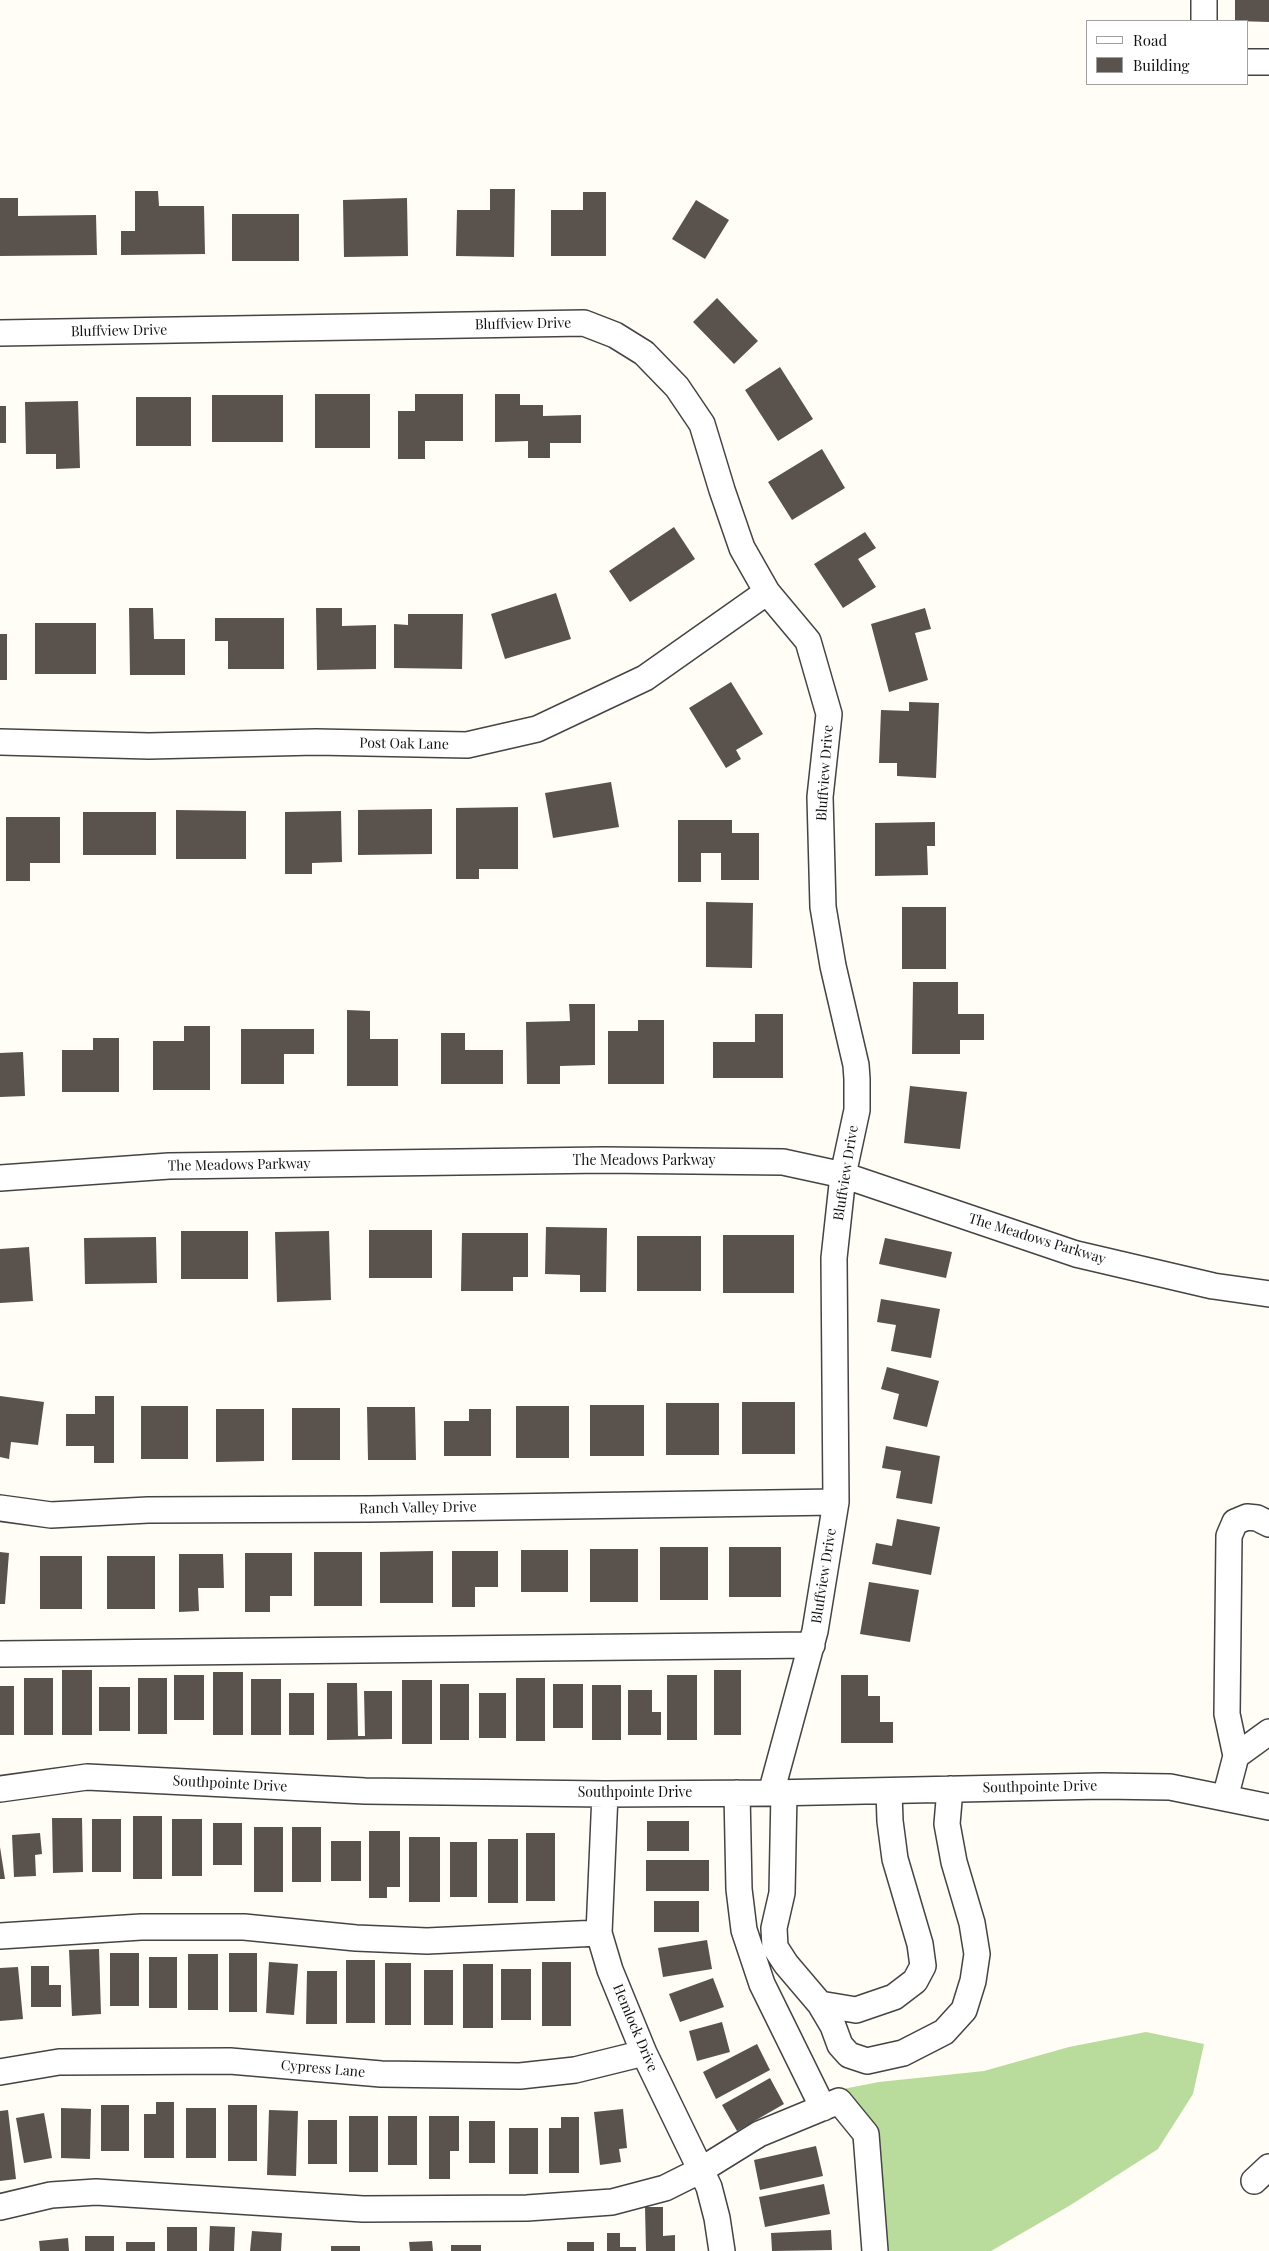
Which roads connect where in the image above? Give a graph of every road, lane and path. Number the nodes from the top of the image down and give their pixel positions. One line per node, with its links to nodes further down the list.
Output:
1 (1204, 0): 2 (street)
2 (1204, 20)
3 (1249, 62): 4 (street)
4 (1269, 62)
5 (0, 333): 6 (street, Bluffview Drive)
6 (767, 592): 7 (street, Post Oak Lane); 8 (street, Bluffview Drive)
7 (0, 742)
8 (843, 1175): 9 (street, The Meadows Parkway); 10 (street, The Meadows Parkway); 11 (street, Bluffview Drive)
9 (0, 1178)
10 (1269, 1294)
11 (836, 1502): 12 (street, Ranch Valley Drive); 14 (street, Bluffview Drive)
12 (0, 1508)
13 (1269, 1524): 17 (street)
14 (812, 1645): 15 (street); 22 (street, Bluffview Drive)
15 (0, 1654)
16 (1269, 1732): 17 (street)
17 (1236, 1756): 24 (street)
18 (0, 1789): 23 (street, Southpointe Drive)
19 (950, 1789): 20 (street, Southpointe Drive); 24 (street, Southpointe Drive); 28 (street, Bluffview Drive)
20 (889, 1790): 22 (street, Southpointe Drive); 28 (street)
21 (737, 1793): 22 (street, Southpointe Drive); 23 (street, Southpointe Drive); 31 (street)
22 (778, 1793): 28 (street, Bluffview Drive)
23 (605, 1794): 26 (street, Hemlock Drive)
24 (1224, 1798): 25 (street, Southpointe Drive)
25 (1269, 1807)
26 (600, 1934): 27 (street); 29 (street, Hemlock Drive)
27 (0, 1936)
28 (820, 2004)
29 (644, 2053): 30 (street, Cypress Lane); 32 (street, Hemlock Drive)
30 (0, 2072)
31 (823, 2108): 32 (street); 35 (street)
32 (701, 2170): 33 (street); 34 (street, Hemlock Drive)
33 (0, 2207)
34 (722, 2251)
35 (875, 2251)

